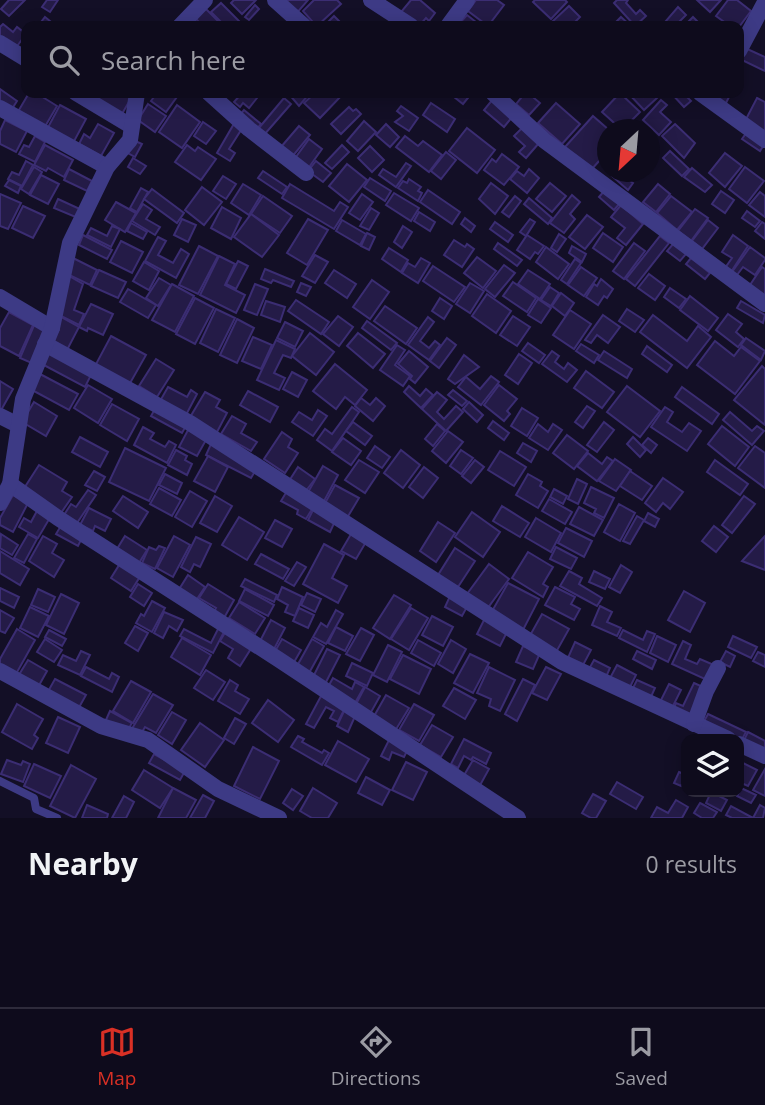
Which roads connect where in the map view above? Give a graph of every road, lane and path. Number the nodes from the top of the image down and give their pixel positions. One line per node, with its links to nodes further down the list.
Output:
1 (205, 0): 6 (street)
2 (275, 0): 7 (street)
3 (371, 0): 8 (street)
4 (467, 0): 9 (street)
5 (765, 2): 10 (street)
6 (185, 21)
7 (298, 21)
8 (403, 21)
9 (451, 21)
10 (744, 42)
11 (0, 43): 12 (street)
12 (21, 56)
13 (85, 98): 19 (street)
14 (136, 98): 19 (street)
15 (215, 98): 22 (street)
16 (498, 98): 24 (street)
17 (713, 98): 20 (street)
18 (0, 108): 21 (street)
19 (131, 125): 21 (street)
20 (765, 139)
21 (107, 167): 25 (street)
22 (306, 173)
23 (0, 297): 25 (street)
24 (765, 304)
25 (52, 328): 26 (street)
26 (45, 344): 28 (street); 33 (street)
27 (0, 416): 28 (street)
28 (18, 425): 29 (street)
29 (10, 484): 30 (street); 42 (street)
30 (0, 503)
31 (718, 668): 33 (street)
32 (0, 671): 41 (street)
33 (694, 724): 34 (street)
34 (717, 734)
35 (744, 746): 36 (street)
36 (765, 756)
37 (0, 781): 38 (lane)
38 (36, 809): 39 (lane); 40 (lane)
39 (32, 818)
40 (57, 818)
41 (279, 818)
42 (518, 818)

